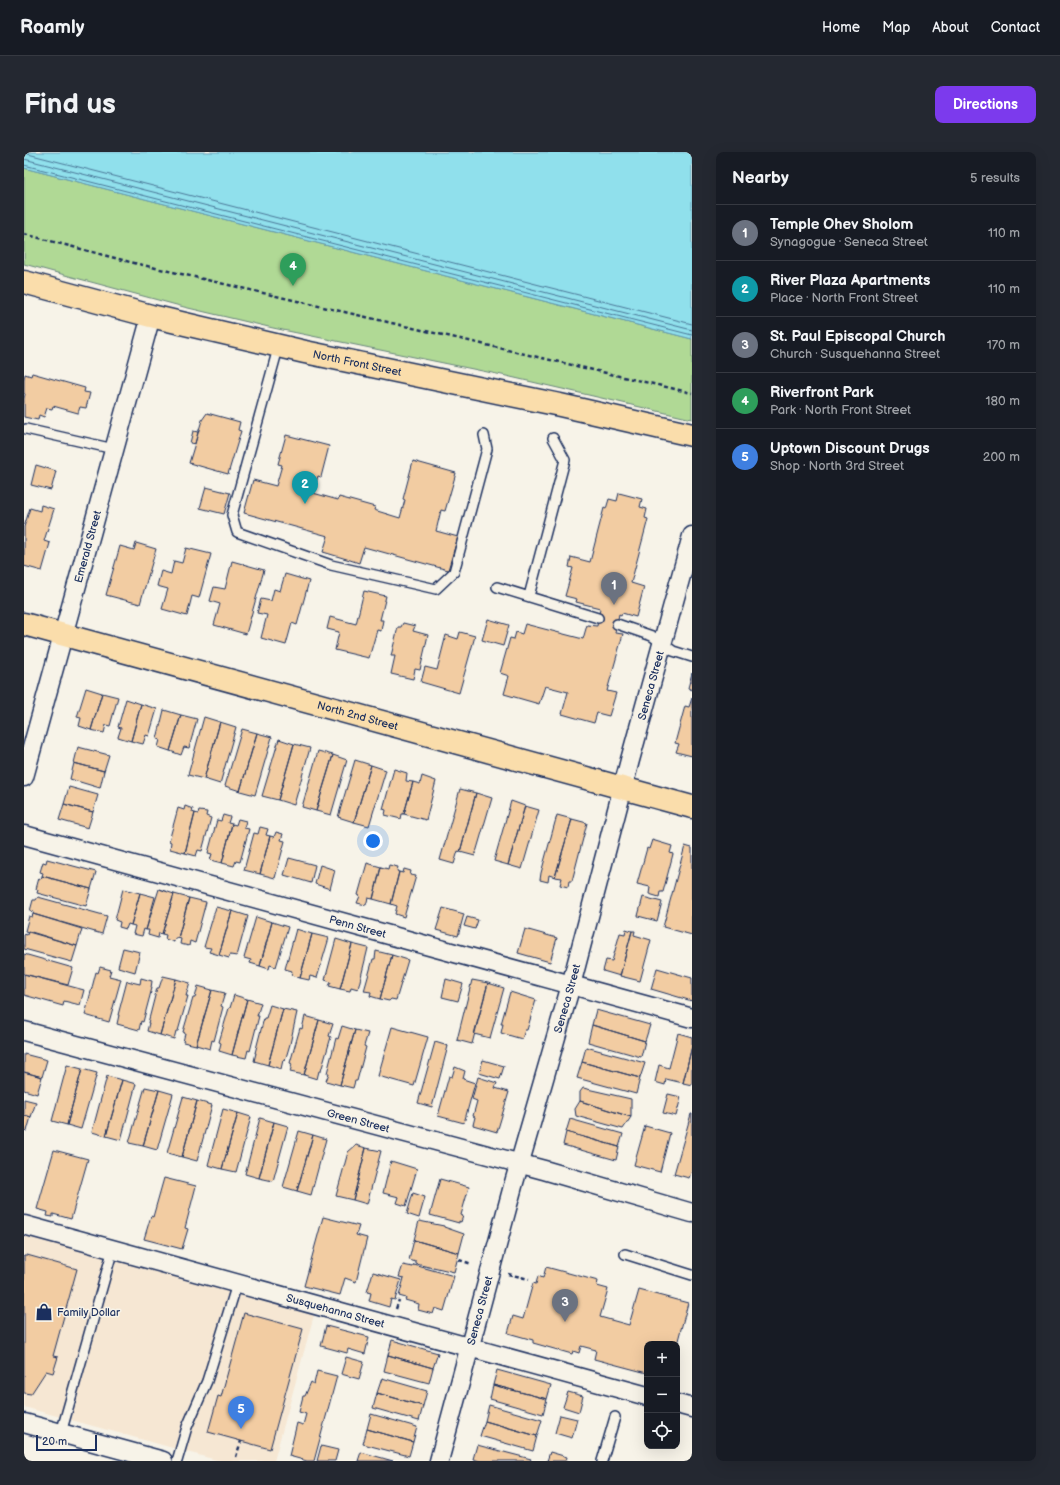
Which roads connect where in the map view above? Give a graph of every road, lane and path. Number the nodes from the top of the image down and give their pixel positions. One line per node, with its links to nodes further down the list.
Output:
1 (24, 234): 5 (path)
2 (24, 282): 3 (main road, North Front Street)
3 (151, 316): 4 (main road, North Front Street); 10 (street, Emerald Street)
4 (279, 345): 7 (lane); 8 (main road, North Front Street)
5 (692, 393)
6 (26, 429): 10 (lane)
7 (484, 434)
8 (692, 435)
9 (553, 438): 13 (lane)
10 (114, 449): 17 (street, Emerald Street)
11 (692, 536): 18 (street, Seneca Street)
12 (497, 586): 13 (lane)
13 (529, 596): 14 (lane)
14 (598, 618)
15 (24, 624): 17 (main road, North 2nd Street)
16 (617, 624): 18 (lane)
17 (63, 634): 20 (street, Emerald Street); 21 (main road, North 2nd Street)
18 (662, 644): 19 (lane); 21 (street, Seneca Street)
19 (692, 657)
20 (24, 777)
21 (623, 788): 22 (main road, North 2nd Street); 24 (street, Seneca Street)
22 (692, 808)
23 (24, 835): 24 (street, Penn Street)
24 (570, 985): 25 (street, Penn Street); 27 (street, Seneca Street)
25 (692, 1018)
26 (24, 1031): 27 (street, Green Street)
27 (519, 1164): 28 (street, Green Street); 38 (street, Seneca Street)
28 (692, 1213)
29 (24, 1225): 30 (street, Susquehanna Street)
30 (113, 1249): 37 (street, Susquehanna Street); 44 (lane)
31 (625, 1254): 35 (lane)
32 (459, 1260): 33 (path)
33 (474, 1264)
34 (506, 1273): 36 (path)
35 (692, 1275)
36 (529, 1279)
37 (237, 1284): 38 (street, Susquehanna Street); 48 (lane)
38 (470, 1347): 39 (street, Susquehanna Street); 49 (street, Seneca Street)
39 (644, 1395)
40 (680, 1405): 41 (street)
41 (692, 1408)
42 (616, 1417): 50 (lane)
43 (24, 1423): 44 (street)
44 (61, 1433): 47 (street)
45 (240, 1441): 46 (path)
46 (236, 1457)
47 (163, 1461)
48 (176, 1461)
49 (439, 1461)
50 (602, 1461)

